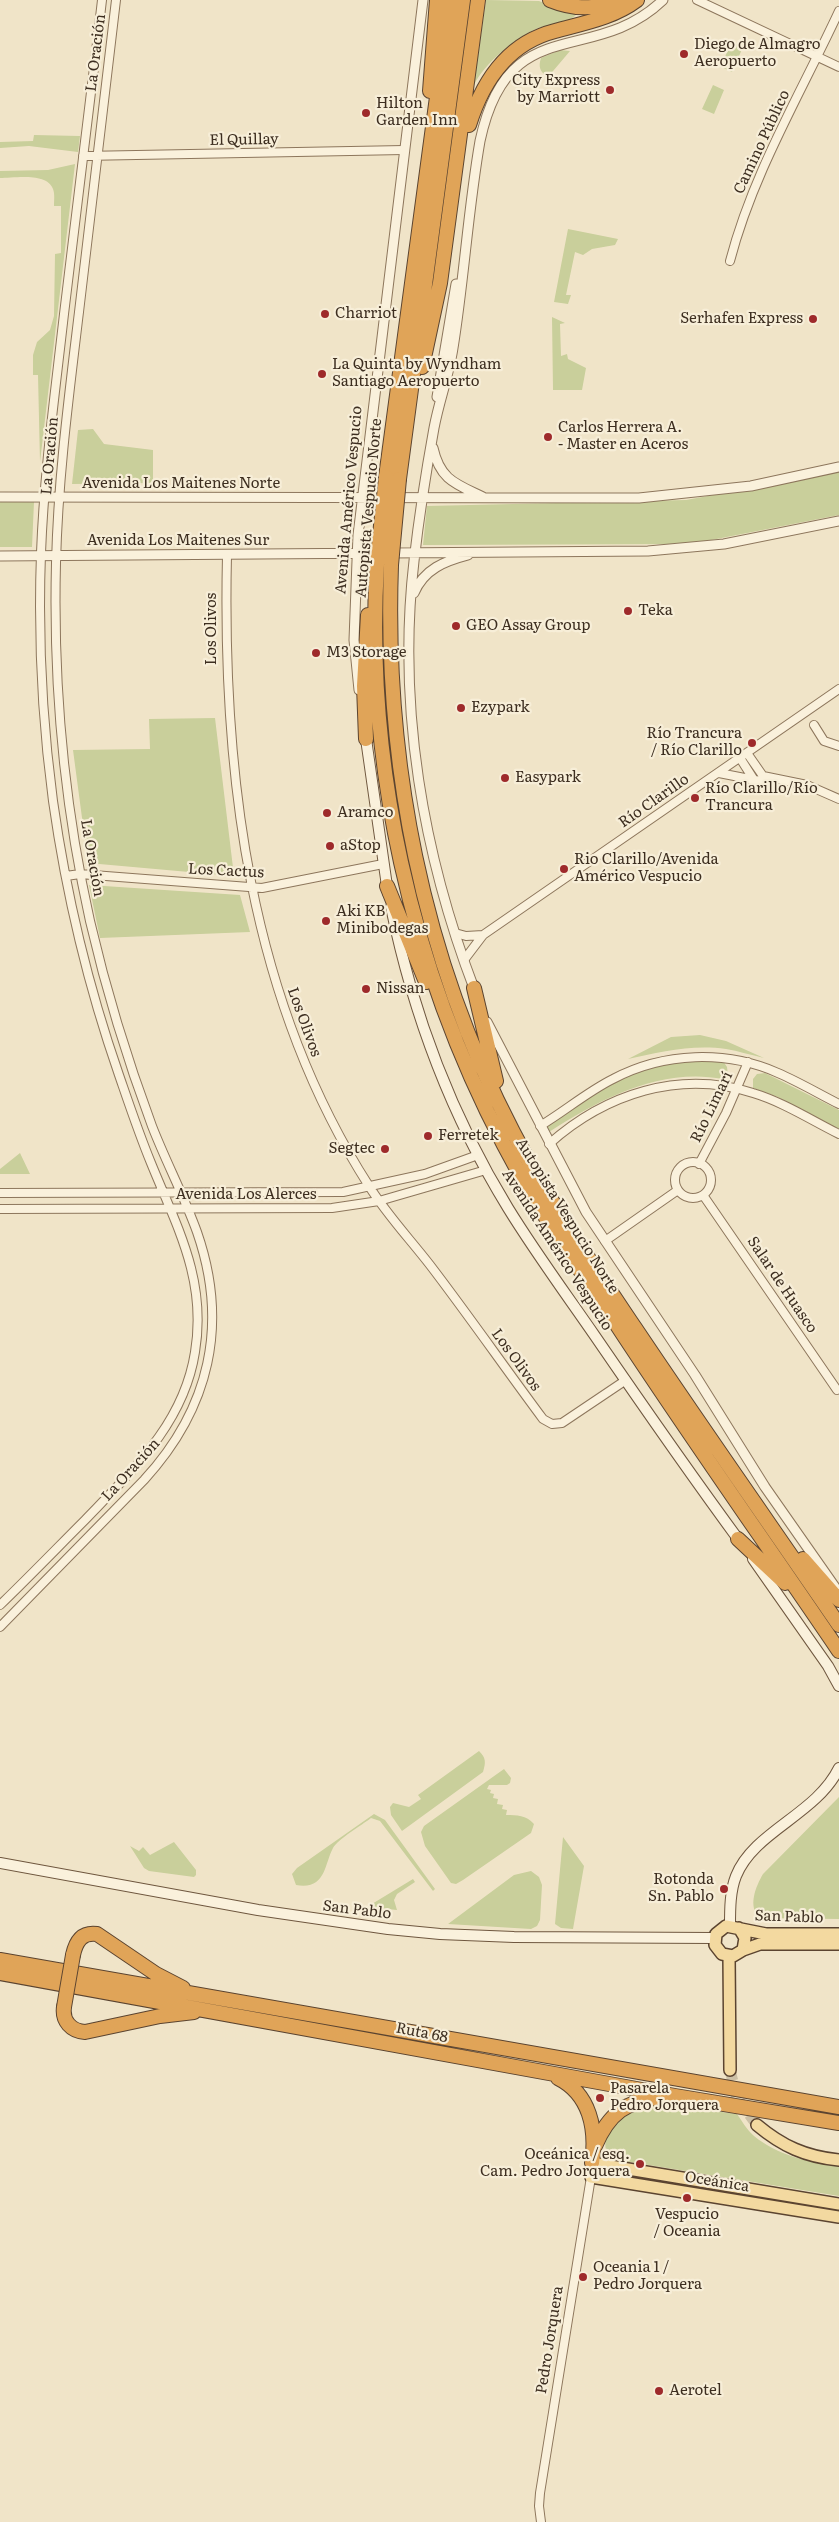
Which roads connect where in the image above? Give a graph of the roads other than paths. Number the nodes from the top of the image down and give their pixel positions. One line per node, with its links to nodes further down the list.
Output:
1 (102, 0): 17 (street, La Oración)
2 (116, 0): 18 (street, La Oración)
3 (423, 0): 16 (street, Avenida Américo Vespucio)
4 (437, 0): 20 (highway)
5 (450, 0): 20 (highway, Autopista Vespucio Norte)
6 (463, 0): 22 (highway, Autopista Vespucio Norte)
7 (478, 0): 19 (highway)
8 (550, 0): 9 (highway)
9 (618, 0)
10 (637, 0): 19 (highway)
11 (663, 0): 23 (street)
12 (697, 0): 14 (street)
13 (839, 10): 14 (street, Camino Público)
14 (817, 56): 15 (street); 21 (street, Camino Público)
15 (839, 67)
16 (404, 150): 18 (street, El Quillay); 29 (street, Avenida Américo Vespucio)
17 (83, 156): 18 (street, El Quillay); 27 (street, La Oración)
18 (98, 156): 28 (street, La Oración)
19 (457, 161): 22 (highway)
20 (428, 164): 25 (highway, Autopista Vespucio Norte)
21 (730, 262)
22 (405, 433): 25 (highway, Autopista Vespucio Norte)
23 (432, 442): 30 (street); 31 (street)
24 (839, 467): 31 (street, Avenida Los Maitenes Norte)
25 (393, 478): 40 (highway, Autopista Vespucio Norte, bridge)
26 (0, 497): 27 (street, Avenida Los Maitenes Norte)
27 (45, 497): 28 (street, Avenida Los Maitenes Norte); 36 (street, La Oración)
28 (60, 498): 29 (street, Avenida Los Maitenes Norte); 37 (street, La Oración)
29 (361, 498): 30 (street, Avenida Los Maitenes Norte); 35 (street, Avenida Américo Vespucio)
30 (423, 498): 31 (street, Avenida Los Maitenes Norte); 34 (street)
31 (486, 498)
32 (839, 521): 33 (street)
33 (483, 551): 34 (street, Avenida Los Maitenes Sur); 41 (street)
34 (415, 552): 35 (street, Avenida Los Maitenes Sur); 41 (street)
35 (357, 554): 38 (street, Avenida Los Maitenes Sur); 44 (street, Avenida Américo Vespucio)
36 (41, 555): 37 (street, Avenida Los Maitenes Sur); 39 (street, Avenida Los Maitenes Sur); 54 (street, La Oración)
37 (56, 555): 38 (street, Avenida Los Maitenes Sur); 53 (street, La Oración)
38 (227, 555): 56 (street, Los Olivos)
39 (0, 556)
40 (382, 567): 44 (highway); 61 (highway, Autopista Vespucio Norte); 66 (highway, Autopista Vespucio Norte)
41 (411, 600): 57 (street)
42 (839, 689): 46 (street, Río Clarillo)
43 (814, 725): 45 (street)
44 (366, 739): 52 (main road, Avenida Américo Vespucio)
45 (839, 746)
46 (747, 753): 47 (street, Río Clarillo); 49 (street)
47 (740, 758): 48 (street, Río Clarillo); 50 (street)
48 (719, 774): 50 (street); 58 (street, Río Clarillo)
49 (775, 779): 50 (street); 51 (street)
50 (754, 780)
51 (839, 799)
52 (383, 864): 55 (main road, Avenida Américo Vespucio); 56 (street, Los Cactus)
53 (80, 874): 54 (street, Los Cactus); 56 (street, Los Cactus); 76 (street, La Oración)
54 (66, 876): 75 (street, La Oración)
55 (387, 886): 61 (highway); 69 (main road, Avenida Américo Vespucio)
56 (252, 888): 72 (street, Los Olivos)
57 (454, 933): 58 (street); 59 (street)
58 (483, 935): 59 (street, Río Clarillo)
59 (464, 960): 60 (street)
60 (474, 988): 65 (street); 66 (highway)
61 (454, 1036): 91 (highway, Autopista Vespucio Norte)
62 (748, 1062): 63 (street, Río Limarí); 64 (street); 65 (street)
63 (738, 1089): 67 (street); 68 (street); 70 (street, Río Limarí)
64 (839, 1104)
65 (540, 1126): 68 (street)
66 (513, 1132): 87 (highway, Autopista Vespucio Norte)
67 (839, 1134)
68 (549, 1144): 82 (street)
69 (478, 1155): 71 (main road, Avenida Américo Vespucio); 72 (street, Avenida Los Alerces)
70 (699, 1164): 73 (street); 77 (street)
71 (486, 1170): 78 (street, Avenida Los Alerces); 83 (main road, Avenida Américo Vespucio)
72 (370, 1187): 76 (street, Avenida Los Alerces); 78 (street, Los Olivos)
73 (678, 1190): 77 (street); 82 (street)
74 (0, 1193): 75 (street, Avenida Los Alerces)
75 (164, 1194): 76 (street, Avenida Los Alerces); 79 (street, La Oración)
76 (180, 1194): 81 (street, La Oración)
77 (703, 1195): 84 (street, Salar de Huasco)
78 (379, 1201): 81 (street, Avenida Los Alerces); 83 (street, Los Olivos)
79 (170, 1208): 80 (street, Avenida Los Alerces); 81 (street, Avenida Los Alerces); 85 (street, La Oración)
80 (0, 1209)
81 (188, 1210): 86 (street, La Oración)
82 (605, 1241): 89 (street)
83 (626, 1380): 88 (main road, Avenida Américo Vespucio)
84 (837, 1390)
85 (145, 1457): 86 (street); 92 (street, La Oración)
86 (156, 1467): 94 (street, La Oración)
87 (774, 1531): 90 (highway); 93 (highway, Autopista Vespucio Norte)
88 (738, 1539): 91 (highway); 96 (main road, Avenida Américo Vespucio)
89 (839, 1593)
90 (839, 1600)
91 (806, 1602): 95 (highway, Autopista Vespucio Norte)
92 (0, 1605)
93 (839, 1625)
94 (0, 1627)
95 (839, 1651)
96 (839, 1686)
97 (839, 1768): 99 (main road)
98 (0, 1863): 101 (main road, San Pablo)
99 (734, 1927): 100 (main road, San Pablo); 101 (main road); 103 (main road)
100 (839, 1934)
101 (715, 1938): 104 (main road)
102 (839, 1944): 103 (main road, San Pablo)
103 (743, 1950): 104 (main road)
104 (729, 1956): 109 (main road)
105 (0, 1960): 107 (highway, Ruta 68)
106 (0, 1973): 108 (highway, Ruta 68)
107 (202, 1996): 108 (highway, bridge); 112 (highway, Ruta 68)
108 (215, 2010): 110 (highway, Ruta 68)
109 (730, 2070)
110 (548, 2073): 111 (highway, Ruta 68); 115 (highway)
111 (676, 2096): 113 (highway, Ruta 68); 115 (highway)
112 (839, 2107)
113 (839, 2123)
114 (757, 2125): 116 (main road)
115 (595, 2146): 117 (highway)
116 (839, 2160)
117 (592, 2162): 118 (main road, Oceánica); 119 (main road, Pedro Jorquera)
118 (627, 2169): 120 (main road); 121 (main road, Oceánica)
119 (590, 2177): 120 (main road, Oceánica); 124 (street, Pedro Jorquera)
120 (624, 2182): 121 (main road, Oceánica)
121 (769, 2199): 122 (main road, Oceánica); 123 (main road, Oceánica)
122 (839, 2204)
123 (839, 2217)
124 (541, 2522)

